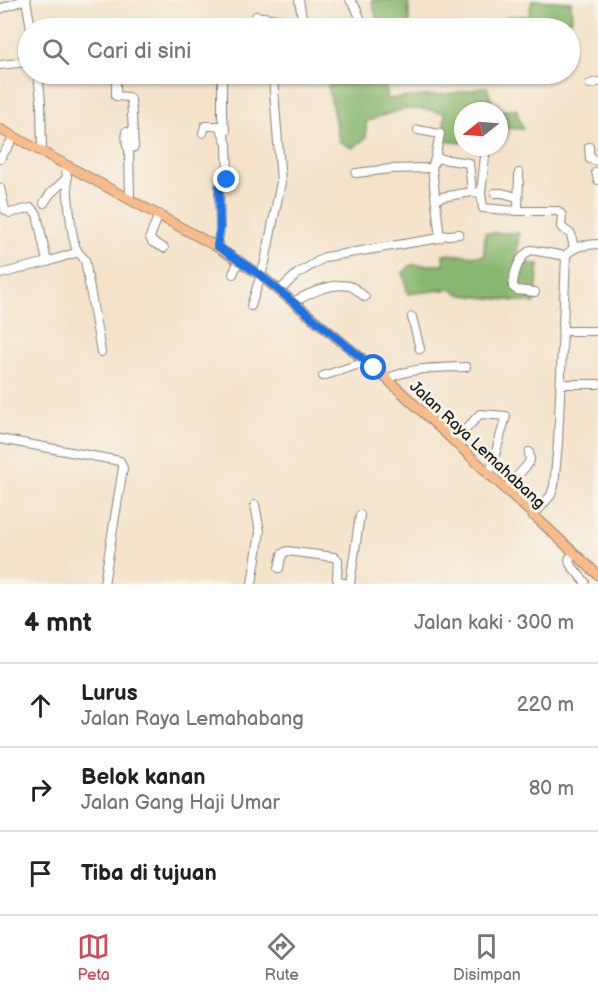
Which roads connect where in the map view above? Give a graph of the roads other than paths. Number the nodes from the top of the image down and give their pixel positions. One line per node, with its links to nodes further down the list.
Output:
1 (25, 0): 4 (street); 6 (street)
2 (299, 0): 8 (street)
3 (350, 0): 9 (street)
4 (0, 9)
5 (256, 16): 7 (street)
6 (29, 18)
7 (266, 18)
8 (302, 18)
9 (361, 18)
10 (18, 63): 11 (street)
11 (0, 65)
12 (39, 84): 25 (street)
13 (116, 84): 24 (street)
14 (222, 84): 26 (street)
15 (273, 84): 57 (street)
16 (219, 112): 17 (street)
17 (220, 126): 21 (street); 26 (street)
18 (0, 129): 22 (main road, Jalan Raya Lemahabang)
19 (418, 130): 28 (street)
20 (126, 132): 24 (street)
21 (203, 133)
22 (14, 137): 25 (main road, Jalan Raya Lemahabang); 29 (street)
23 (589, 147): 30 (street)
24 (129, 149): 40 (street)
25 (42, 152): 31 (main road, Jalan Raya Lemahabang)
26 (228, 155): 48 (street)
27 (484, 156): 37 (street)
28 (435, 158): 32 (street); 37 (street)
29 (0, 159)
30 (598, 161)
31 (66, 165): 35 (street); 40 (main road, Jalan Raya Lemahabang)
32 (432, 168): 33 (street); 41 (street)
33 (356, 173)
34 (519, 173): 39 (street)
35 (67, 178): 42 (street); 51 (street)
36 (0, 188): 54 (street)
37 (476, 193): 41 (street); 43 (street)
38 (495, 193): 39 (street)
39 (517, 197): 43 (street)
40 (130, 200): 44 (main road, Jalan Raya Lemahabang)
41 (436, 200): 46 (street)
42 (44, 203)
43 (518, 211): 50 (street)
44 (159, 214): 48 (main road, Jalan Raya Lemahabang); 49 (street)
45 (459, 234): 46 (street)
46 (440, 236): 58 (street)
47 (598, 244): 50 (street)
48 (217, 246): 53 (main road, Jalan Raya Lemahabang)
49 (164, 248)
50 (574, 249): 52 (street)
51 (78, 252): 54 (street); 67 (street)
52 (566, 256): 59 (street); 64 (street)
53 (239, 260): 56 (street); 57 (main road, Jalan Raya Lemahabang)
54 (47, 262): 55 (street)
55 (0, 274)
56 (233, 274)
57 (260, 275): 58 (main road, Jalan Raya Lemahabang); 62 (street)
58 (279, 291): 61 (main road, Jalan Raya Lemahabang)
59 (536, 292)
60 (365, 297): 61 (street)
61 (292, 302): 68 (main road, Jalan Raya Lemahabang)
62 (251, 306)
63 (412, 317): 66 (street)
64 (562, 331): 65 (street); 72 (street)
65 (598, 331)
66 (420, 349)
67 (101, 352)
68 (366, 362): 70 (street); 71 (main road, Jalan Raya Lemahabang)
69 (466, 367): 71 (street)
70 (324, 376)
71 (387, 379): 75 (main road, Jalan Raya Lemahabang)
72 (560, 384): 73 (street); 81 (street)
73 (598, 384)
74 (0, 439): 86 (street)
75 (454, 442): 77 (main road, Jalan Raya Lemahabang); 77 (street)
76 (529, 452): 78 (street)
77 (489, 476): 78 (main road, Jalan Raya Lemahabang)
78 (505, 490): 81 (main road, Jalan Raya Lemahabang)
79 (255, 505): 87 (street)
80 (360, 515): 88 (street)
81 (533, 516): 82 (main road, Jalan Raya Lemahabang)
82 (574, 553): 84 (main road, Jalan Raya Lemahabang); 85 (street)
83 (279, 568): 88 (street)
84 (598, 575)
85 (585, 582)
86 (104, 584)
87 (252, 584)
88 (349, 584)

